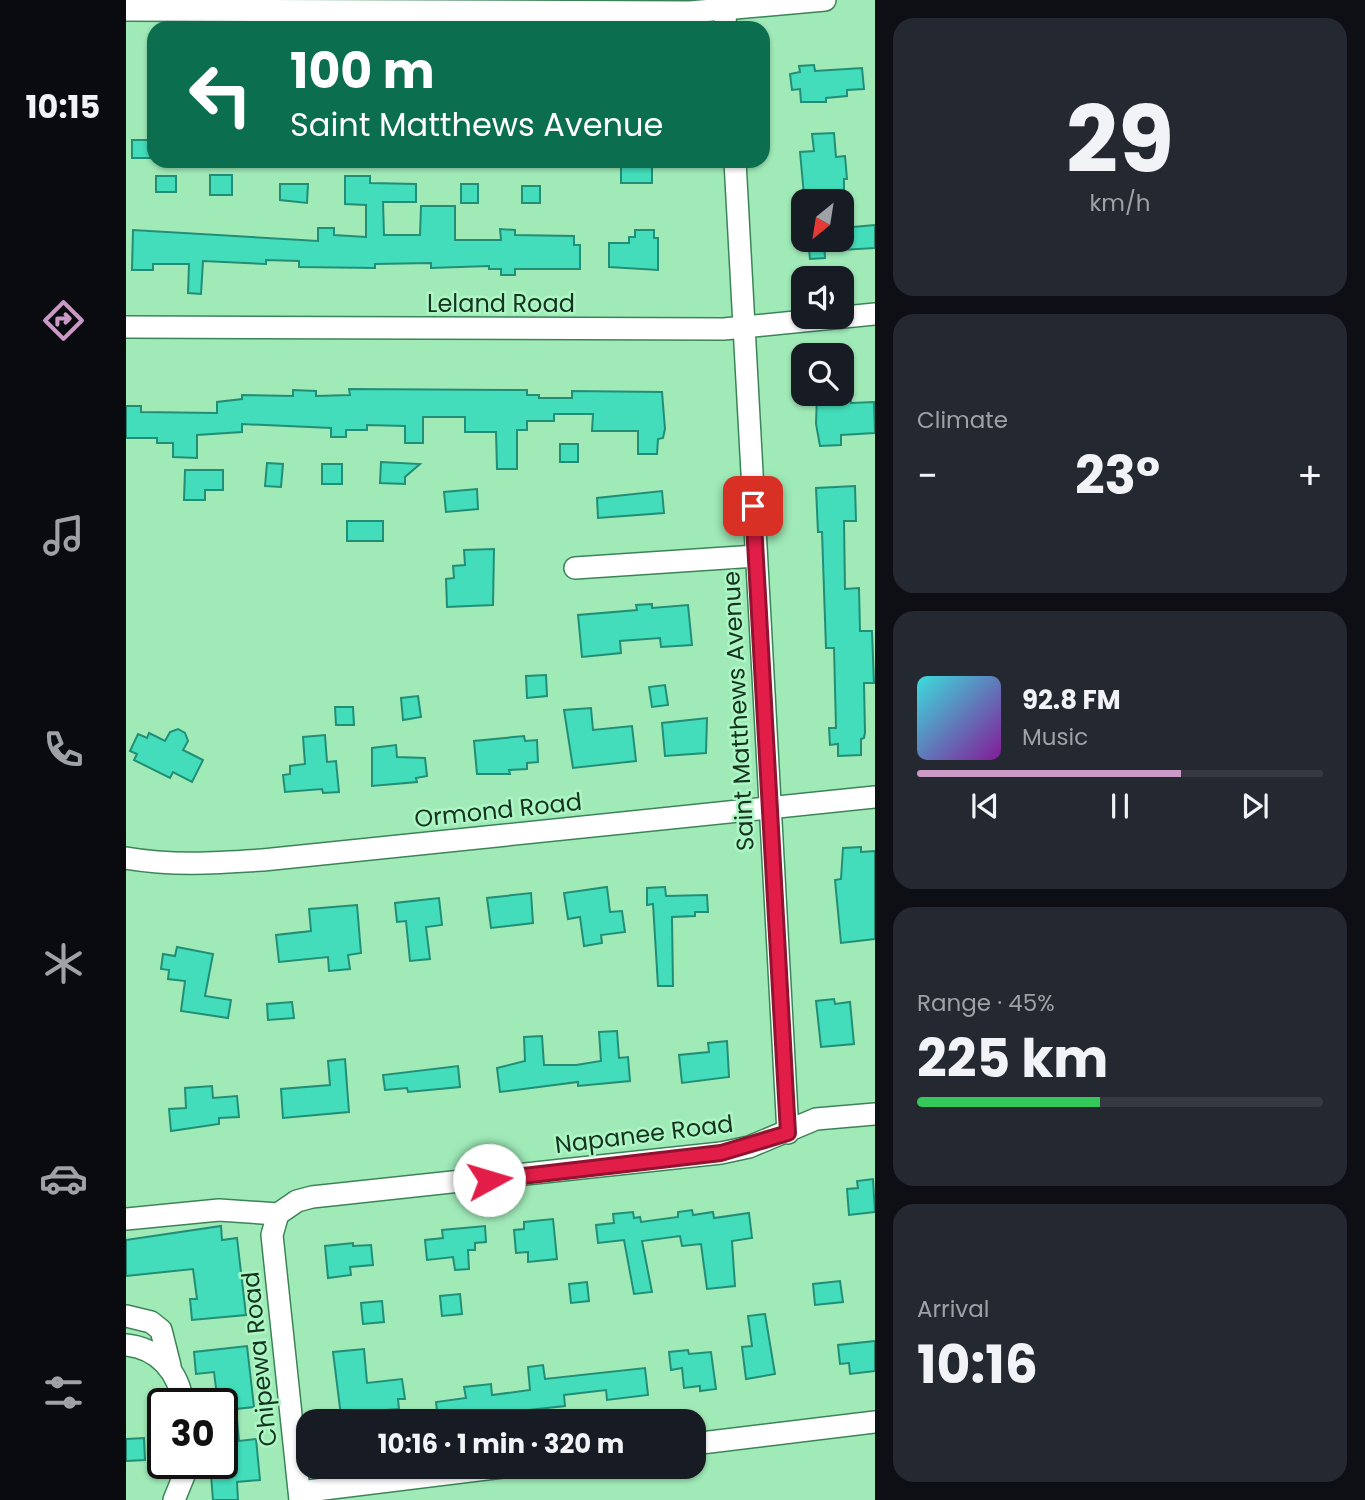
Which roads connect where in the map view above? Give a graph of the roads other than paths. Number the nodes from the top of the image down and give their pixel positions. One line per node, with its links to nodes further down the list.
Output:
1 (825, 0): 3 (street)
2 (126, 10): 3 (street)
3 (726, 12)
4 (735, 168): 7 (street, Saint Matthews Avenue)
5 (875, 314): 7 (street, Leland Road)
6 (126, 327): 7 (street, Leland Road)
7 (743, 327): 8 (street, Saint Matthews Avenue)
8 (756, 555): 9 (street); 11 (street, Saint Matthews Avenue)
9 (575, 568)
10 (875, 797): 11 (street, Ormond Road)
11 (771, 808): 12 (street, Ormond Road); 14 (street, Saint Matthews Avenue)
12 (126, 858)
13 (875, 1114): 14 (street, Napanee Road)
14 (788, 1133): 15 (street, Napanee Road)
15 (278, 1214): 16 (street); 25 (street, Chipewa Road)
16 (126, 1219)
17 (126, 1316): 19 (street)
18 (126, 1345): 19 (street)
19 (170, 1366): 20 (street)
20 (178, 1388)
21 (875, 1422): 22 (street)
22 (706, 1442)
23 (185, 1479): 26 (street)
24 (420, 1479): 25 (street)
25 (300, 1496)
26 (174, 1500)

